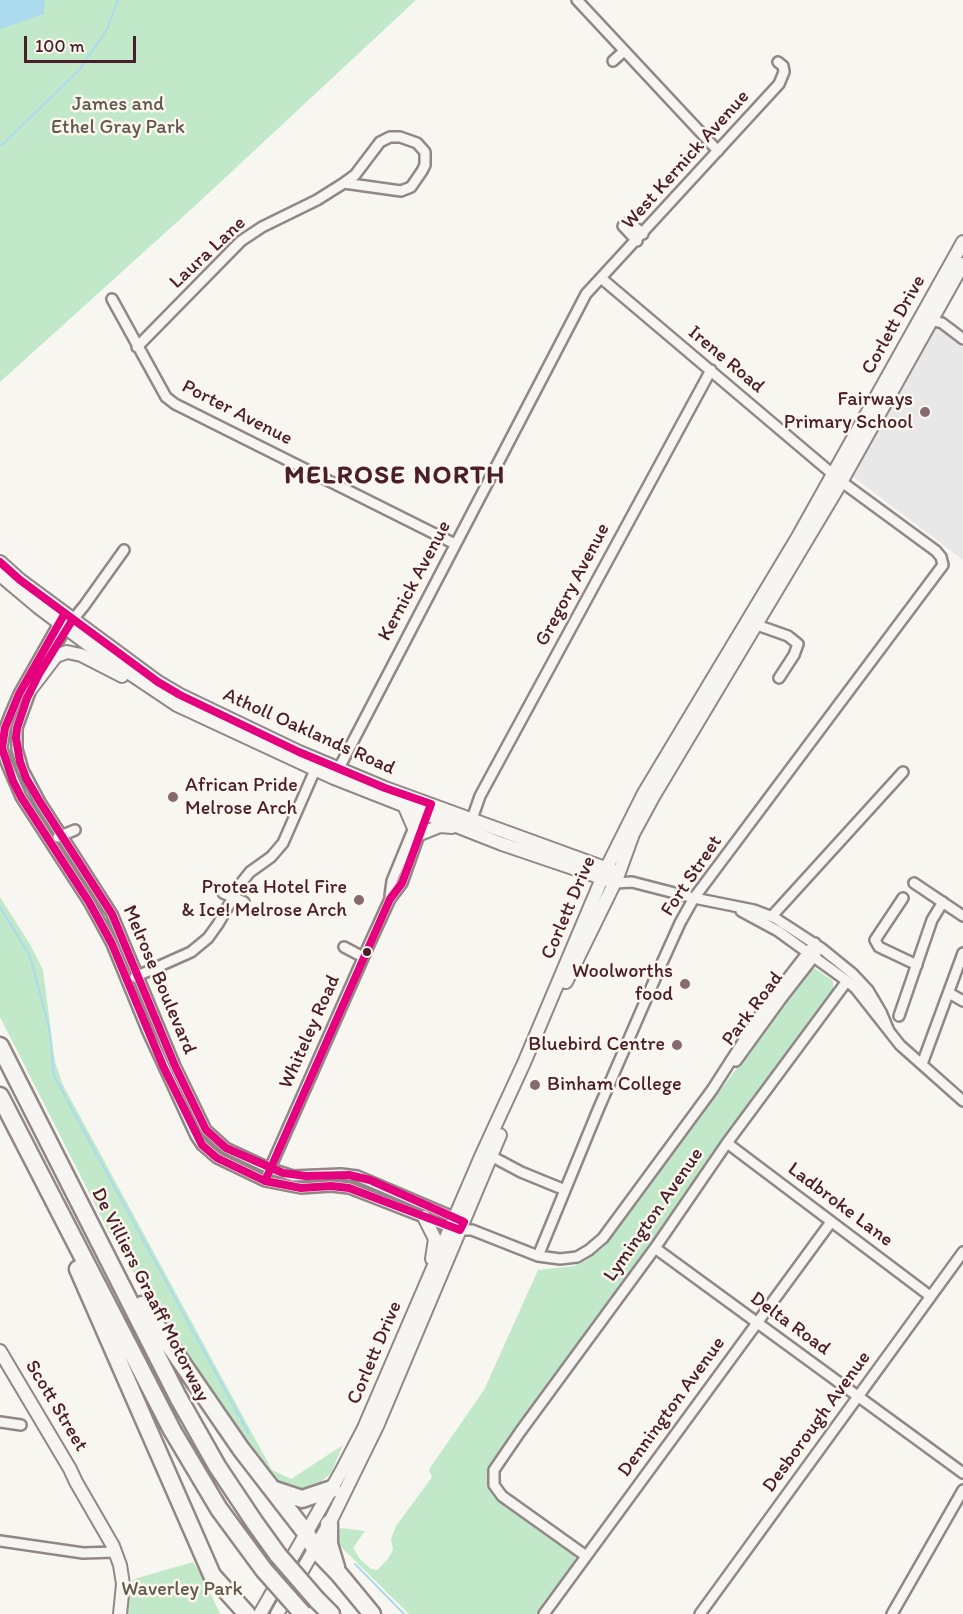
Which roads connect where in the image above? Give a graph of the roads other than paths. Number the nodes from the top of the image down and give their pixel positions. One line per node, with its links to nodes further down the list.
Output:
1 (578, 0): 2 (street)
2 (624, 51): 3 (street); 5 (street)
3 (612, 61)
4 (778, 62): 5 (street, West Kernick Avenue)
5 (718, 152): 8 (street, West Kernick Avenue)
6 (344, 183): 6 (street, Laura Lane); 15 (street, Laura Lane)
7 (626, 224): 8 (street)
8 (640, 238): 11 (street, West Kernick Avenue)
9 (963, 242): 13 (main road, Corlett Drive)
10 (963, 264): 13 (main road, Corlett Drive)
11 (601, 278): 16 (street, Irene Road); 18 (street, Kernick Avenue)
12 (112, 299): 15 (street, Porter Avenue)
13 (926, 319): 14 (street); 17 (main road, Corlett Drive)
14 (963, 339)
15 (137, 346): 18 (street, Porter Avenue)
16 (711, 370): 17 (street, Irene Road); 33 (street, Gregory Avenue)
17 (837, 478): 20 (street, Irene Road); 24 (main road, Corlett Drive); 41 (main road, Corlett Drive)
18 (455, 544): 30 (street, Kernick Avenue)
19 (124, 550): 23 (street)
20 (941, 556): 46 (street, Fort Street)
21 (0, 562): 23 (main road, Atholl Oaklands Road)
22 (0, 575): 23 (main road, Atholl Oaklands Road)
23 (66, 621): 26 (main road, Atholl Oaklands Road); 27 (street, Melrose Boulevard); 30 (main road, Atholl Oaklands Road); 39 (street, Melrose Boulevard)
24 (757, 625): 25 (street); 42 (main road, Corlett Drive)
25 (779, 678)
26 (150, 688): 27 (main road); 28 (main road, Atholl Oaklands Road)
27 (30, 690): 37 (street, Melrose Boulevard)
28 (315, 770): 30 (main road, Atholl Oaklands Road); 45 (street)
29 (903, 772): 51 (street)
30 (336, 773): 31 (main road, Atholl Oaklands Road); 32 (main road, Atholl Oaklands Road)
31 (404, 805): 32 (main road, Atholl Oaklands Road); 36 (main road)
32 (426, 808): 33 (main road, Atholl Oaklands Road); 34 (main road, Atholl Oaklands Road); 36 (street, Whiteley Road)
33 (472, 819): 38 (main road, Atholl Oaklands Road)
34 (459, 828): 36 (main road); 40 (main road, Atholl Oaklands Road)
35 (75, 830): 37 (street)
36 (417, 831): 57 (street, Whiteley Road)
37 (62, 834): 39 (street); 59 (street, Melrose Boulevard)
38 (512, 835): 40 (main road); 41 (main road, Atholl Oaklands Road)
39 (51, 842): 60 (street, Melrose Boulevard)
40 (526, 854): 41 (main road, Atholl Oaklands Road)
41 (604, 873): 42 (main road, Atholl Oaklands Road); 78 (main road, Corlett Drive)
42 (617, 878): 46 (street, Atholl Oaklands Road); 71 (main road, Corlett Drive)
43 (914, 883): 49 (street)
44 (223, 893): 45 (street)
45 (233, 897): 48 (street); 59 (street)
46 (694, 898): 50 (street, Atholl Oaklands Road); 75 (street, Fort Street)
47 (903, 898): 58 (street)
48 (244, 902)
49 (943, 902): 52 (street); 58 (street)
50 (735, 907): 51 (street, Atholl Oaklands Road); 56 (street, Atholl Oaklands Road)
51 (772, 916): 53 (street, Atholl Oaklands Road)
52 (963, 916)
53 (818, 946): 56 (street, Park Road); 65 (street, Atholl Oaklands Road)
54 (344, 947): 57 (street)
55 (963, 953): 62 (street)
56 (811, 956): 61 (street, Atholl Oaklands Road); 81 (street, Park Road)
57 (363, 957): 72 (street, Whiteley Road)
58 (916, 965): 64 (street)
59 (138, 976): 60 (street); 72 (street, Melrose Boulevard)
60 (127, 981): 74 (street, Melrose Boulevard)
61 (847, 981): 65 (street, Atholl Oaklands Road); 70 (street, Lymington Avenue)
62 (949, 993): 63 (street); 67 (street)
63 (963, 1001)
64 (899, 1016)
65 (889, 1031): 67 (street, Atholl Oaklands Road)
66 (0, 1046): 83 (highway, De Villiers Graaff Motorway)
67 (922, 1064): 69 (street, Atholl Oaklands Road)
68 (0, 1096): 73 (highway)
69 (963, 1101)
70 (727, 1143): 77 (street, Ladbroke Lane); 79 (street, Lymington Avenue)
71 (491, 1156): 75 (street); 78 (main road, Corlett Drive)
72 (271, 1169): 74 (street, Whiteley Road); 78 (street, Melrose Boulevard)
73 (41, 1179): 103 (highway); 109 (highway, bridge)
74 (265, 1181): 76 (street, Melrose Boulevard)
75 (565, 1190): 81 (street, Fort Street)
76 (424, 1217): 78 (street, Melrose Boulevard); 82 (main road)
77 (831, 1222): 84 (street, Ladbroke Lane); 85 (street, Dennington Avenue)
78 (460, 1226): 81 (street, Park Road); 82 (main road, Corlett Drive); 96 (main road, Corlett Drive)
79 (654, 1248): 85 (street, Delta Road); 101 (street, Lymington Avenue)
80 (963, 1252): 84 (street, Desborough Avenue)
81 (538, 1256)
82 (428, 1278): 94 (main road, Corlett Drive)
83 (124, 1288): 93 (highway); 110 (highway, De Villiers Graaff Motorway, bridge)
84 (930, 1296): 89 (street, Desborough Avenue)
85 (756, 1322): 89 (street, Delta Road); 101 (street, Dennington Avenue)
86 (0, 1351): 88 (main road, Scott Street)
87 (0, 1364): 88 (main road, Scott Street)
88 (23, 1394): 100 (main road, Scott Street)
89 (859, 1396): 92 (street, Delta Road); 113 (street, Desborough Avenue)
90 (0, 1422): 91 (street)
91 (21, 1425)
92 (963, 1473)
93 (271, 1489): 94 (highway); 97 (highway)
94 (332, 1489): 97 (main road, Corlett Drive)
95 (963, 1490): 114 (street)
96 (329, 1524): 99 (main road, Corlett Drive); 102 (highway)
97 (306, 1533): 99 (highway); 107 (main road, Corlett Drive)
98 (0, 1541): 100 (street)
99 (315, 1548): 102 (highway); 108 (main road, Corlett Drive)
100 (115, 1552): 104 (main road, Scott Street)
101 (586, 1556): 112 (street, Dennington Avenue)
102 (339, 1574): 111 (highway)
103 (212, 1575): 105 (highway); 106 (highway)
104 (120, 1614)
105 (228, 1614)
106 (247, 1614)
107 (260, 1614)
108 (277, 1614)
109 (303, 1614)
110 (331, 1614)
111 (372, 1614)
112 (544, 1614)
113 (700, 1614)
114 (892, 1614)

